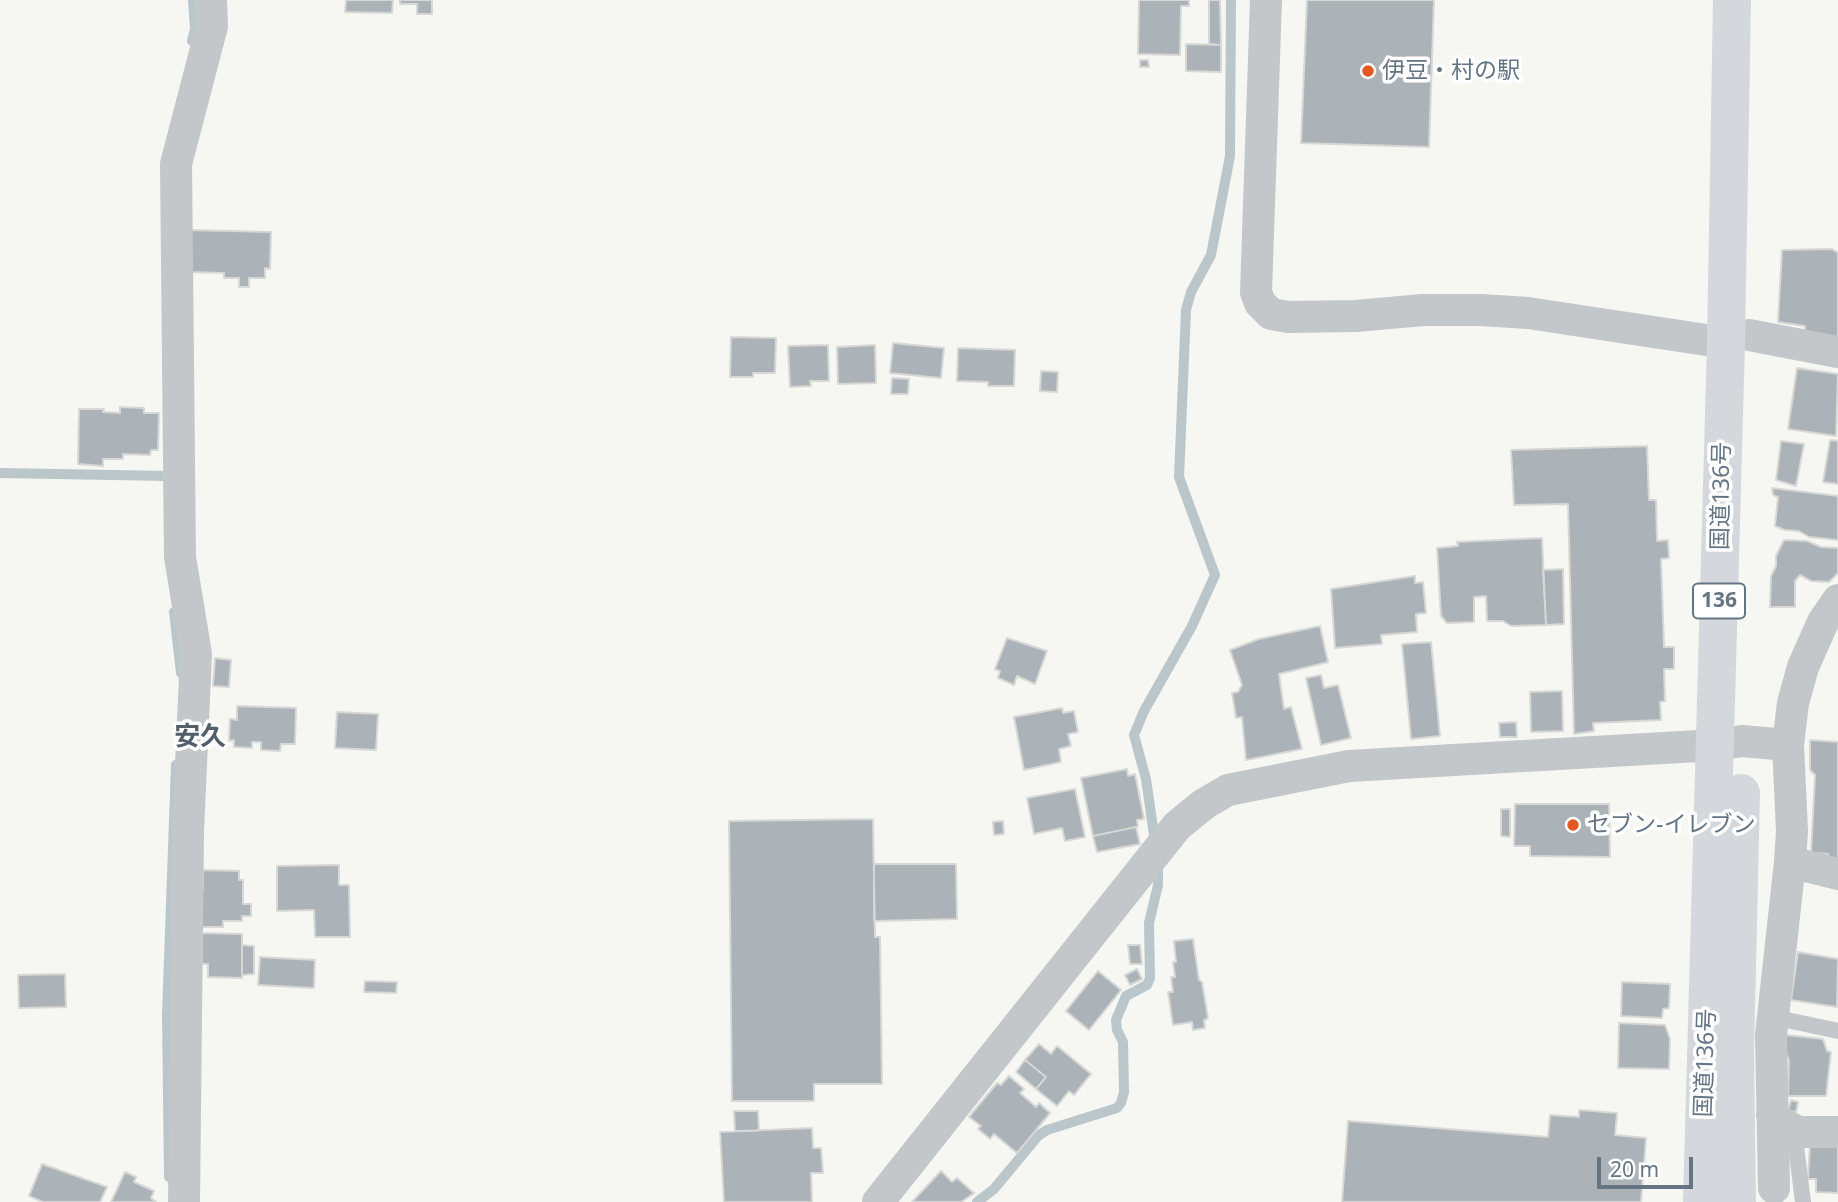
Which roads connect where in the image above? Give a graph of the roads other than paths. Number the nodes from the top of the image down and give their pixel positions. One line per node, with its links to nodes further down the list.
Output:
1 (211, 0): 17 (street)
2 (1266, 0): 5 (street)
3 (1732, 0): 5 (highway, 国道136号 / 136)
4 (1758, 0): 5 (highway, 国道136号 / 136)
5 (1737, 339): 6 (street); 8 (highway, 国道136号 / 136)
6 (1838, 352)
7 (1838, 600): 9 (street)
8 (1729, 743): 9 (street); 18 (street); 19 (highway, 国道136号 / 136); 20 (highway, 国道136号 / 136)
9 (1788, 745): 10 (street)
10 (1790, 862): 11 (street); 12 (street)
11 (1838, 874)
12 (1773, 1017): 13 (lane); 14 (street)
13 (1838, 1031)
14 (1783, 1122): 15 (street); 16 (street); 21 (lane)
15 (1838, 1132)
16 (1774, 1188)
17 (184, 1202)
18 (878, 1202)
19 (1702, 1202)
20 (1737, 1202)
21 (1803, 1202)

